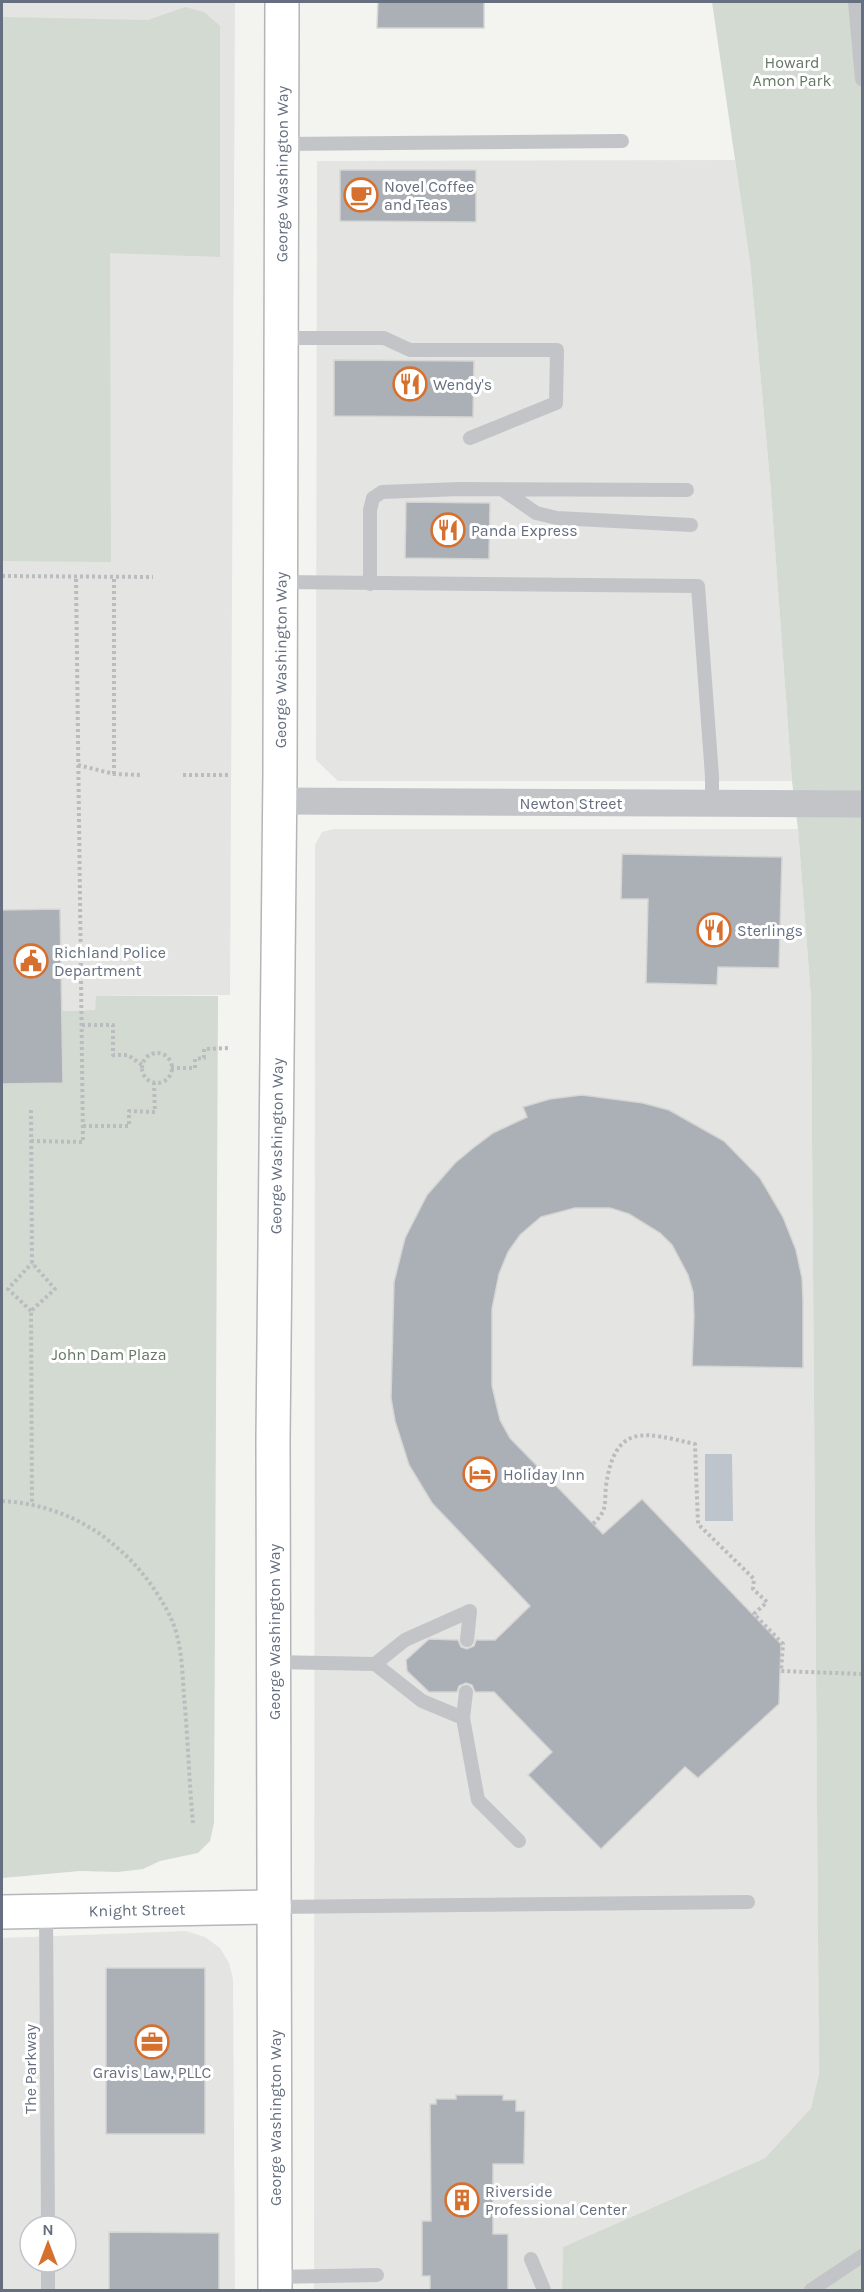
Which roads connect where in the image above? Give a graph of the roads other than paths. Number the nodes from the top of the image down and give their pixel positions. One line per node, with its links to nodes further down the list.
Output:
1 (282, 2): 5 (main road, George Washington Way)
2 (855, 2): 3 (lane)
3 (862, 79)
4 (622, 141): 5 (lane)
5 (282, 144): 6 (main road, George Washington Way)
6 (282, 338): 7 (lane); 11 (main road, George Washington Way)
7 (470, 438)
8 (502, 490): 9 (lane); 10 (lane); 12 (lane)
9 (687, 490)
10 (691, 525)
11 (281, 582): 12 (lane); 13 (main road, George Washington Way)
12 (369, 584): 14 (lane)
13 (279, 801): 14 (street, Newton Street); 17 (main road, George Washington Way)
14 (712, 803): 15 (street, Newton Street)
15 (862, 804)
16 (467, 1640): 18 (lane)
17 (274, 1662): 18 (lane); 23 (main road, George Washington Way)
18 (375, 1664): 20 (lane)
19 (466, 1692): 20 (lane)
20 (463, 1718): 21 (lane)
21 (519, 1841)
22 (748, 1902): 23 (lane)
23 (274, 1907): 24 (main road, Knight Street); 31 (main road, George Washington Way)
24 (46, 1911): 25 (main road, Knight Street); 26 (lane, The Parkway)
25 (2, 1912)
26 (48, 2214)
27 (862, 2256): 34 (lane)
28 (531, 2259): 33 (lane)
29 (48, 2274): 32 (lane)
30 (377, 2275): 31 (lane)
31 (275, 2284)
32 (48, 2290)
33 (544, 2290)
34 (811, 2290)

